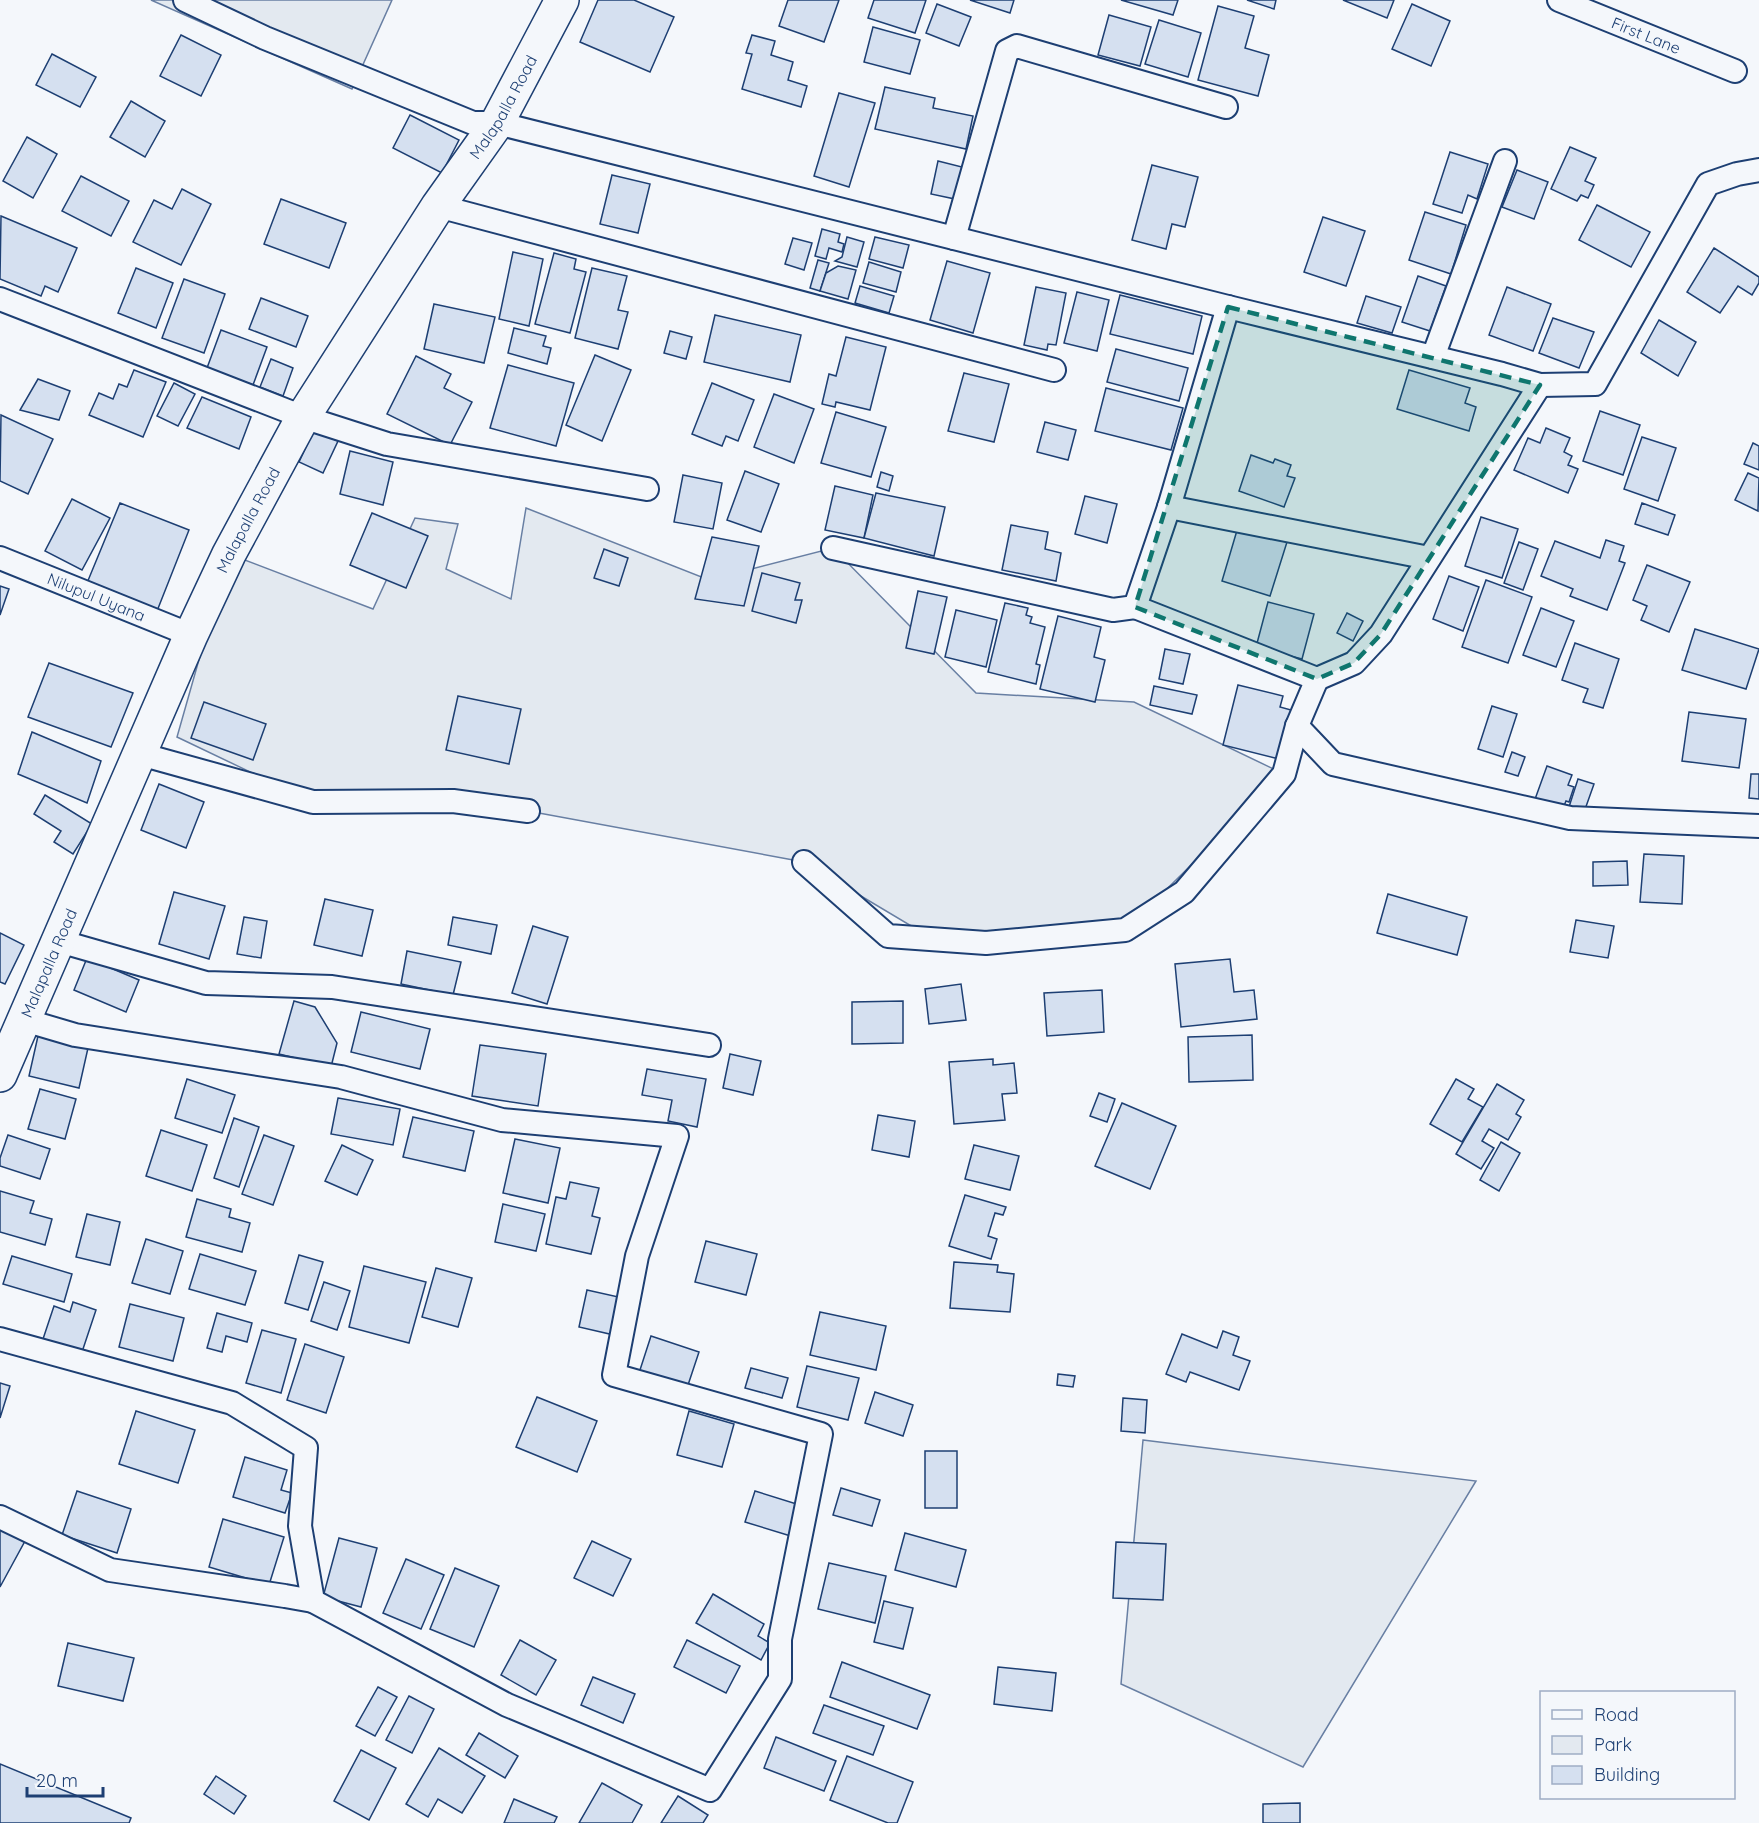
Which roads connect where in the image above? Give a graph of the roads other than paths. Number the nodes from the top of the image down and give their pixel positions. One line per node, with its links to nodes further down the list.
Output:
1 (185, 0): 6 (street)
2 (562, 0): 6 (street, Malapalla Road)
3 (1559, 0): 4 (street, First Lane)
4 (1735, 71)
5 (1226, 107): 10 (street)
6 (497, 123): 9 (street, Malapalla Road); 10 (street)
7 (1505, 161): 13 (street)
8 (1759, 170): 15 (street)
9 (438, 206): 14 (street); 16 (street, Malapalla Road)
10 (954, 238): 12 (street)
11 (0, 299): 16 (street)
12 (1228, 307): 13 (street); 18 (street)
13 (1434, 357): 15 (street)
14 (1054, 370)
15 (1540, 385): 21 (street)
16 (303, 417): 17 (street); 23 (street, Malapalla Road)
17 (647, 489)
18 (1169, 507): 21 (street); 22 (street)
19 (834, 548): 22 (street)
20 (0, 558): 23 (street, Nilupul Uyana)
21 (1429, 558): 24 (street)
22 (1135, 607): 24 (street)
23 (191, 635): 26 (street, Malapalla Road)
24 (1317, 679): 25 (street)
25 (1297, 726): 28 (street); 29 (street)
26 (140, 754): 27 (street); 30 (street, Malapalla Road)
27 (528, 811)
28 (1759, 826)
29 (804, 862)
30 (59, 941): 31 (street, Malapalla Road); 32 (street)
31 (24, 1020): 33 (street, Malapalla Road); 36 (street)
32 (709, 1045)
33 (0, 1075)
34 (0, 1339): 36 (street)
35 (0, 1517): 36 (street)
36 (313, 1601)

